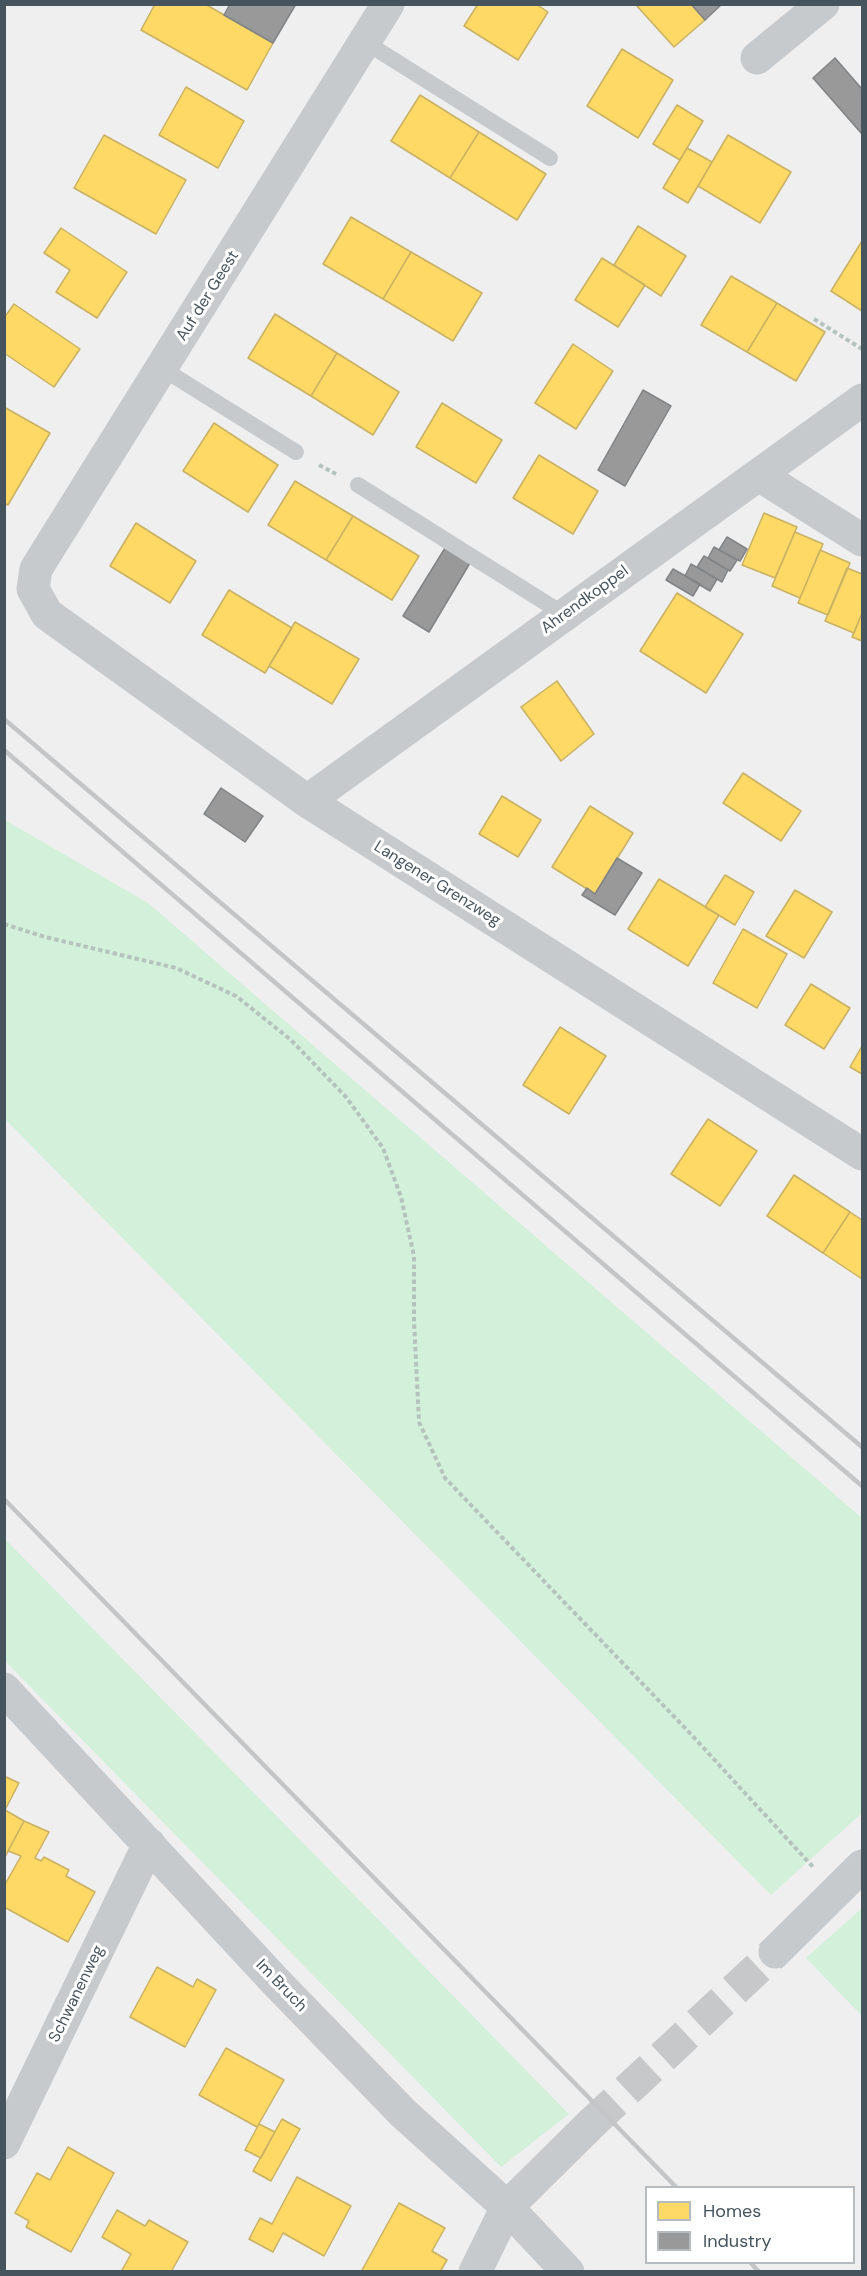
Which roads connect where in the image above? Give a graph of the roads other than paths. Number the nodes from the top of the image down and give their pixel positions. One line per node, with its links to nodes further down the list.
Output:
1 (388, 4): 3 (street, Auf der Geest)
2 (823, 4): 4 (street)
3 (365, 42): 5 (lane); 6 (street, Auf der Geest)
4 (757, 58)
5 (550, 158)
6 (163, 369): 8 (lane); 12 (street, Auf der Geest)
7 (862, 400): 9 (street, Ahrendkoppel)
8 (296, 452)
9 (759, 475): 11 (street); 13 (street, Ahrendkoppel)
10 (358, 485): 13 (lane)
11 (862, 540)
12 (33, 589): 14 (street, Langener Grenzweg)
13 (565, 615): 14 (street, Ahrendkoppel)
14 (307, 801): 15 (street, Langener Grenzweg)
15 (862, 1154)
16 (4, 1689): 17 (street, Im Bruch)
17 (149, 1844): 21 (street, Schwanenweg); 22 (street, Im Bruch)
18 (862, 1866): 19 (street)
19 (775, 1952)
20 (591, 2124): 22 (street)
21 (4, 2143)
22 (507, 2207): 23 (street); 24 (street, Im Bruch)
23 (475, 2271)
24 (568, 2271)

